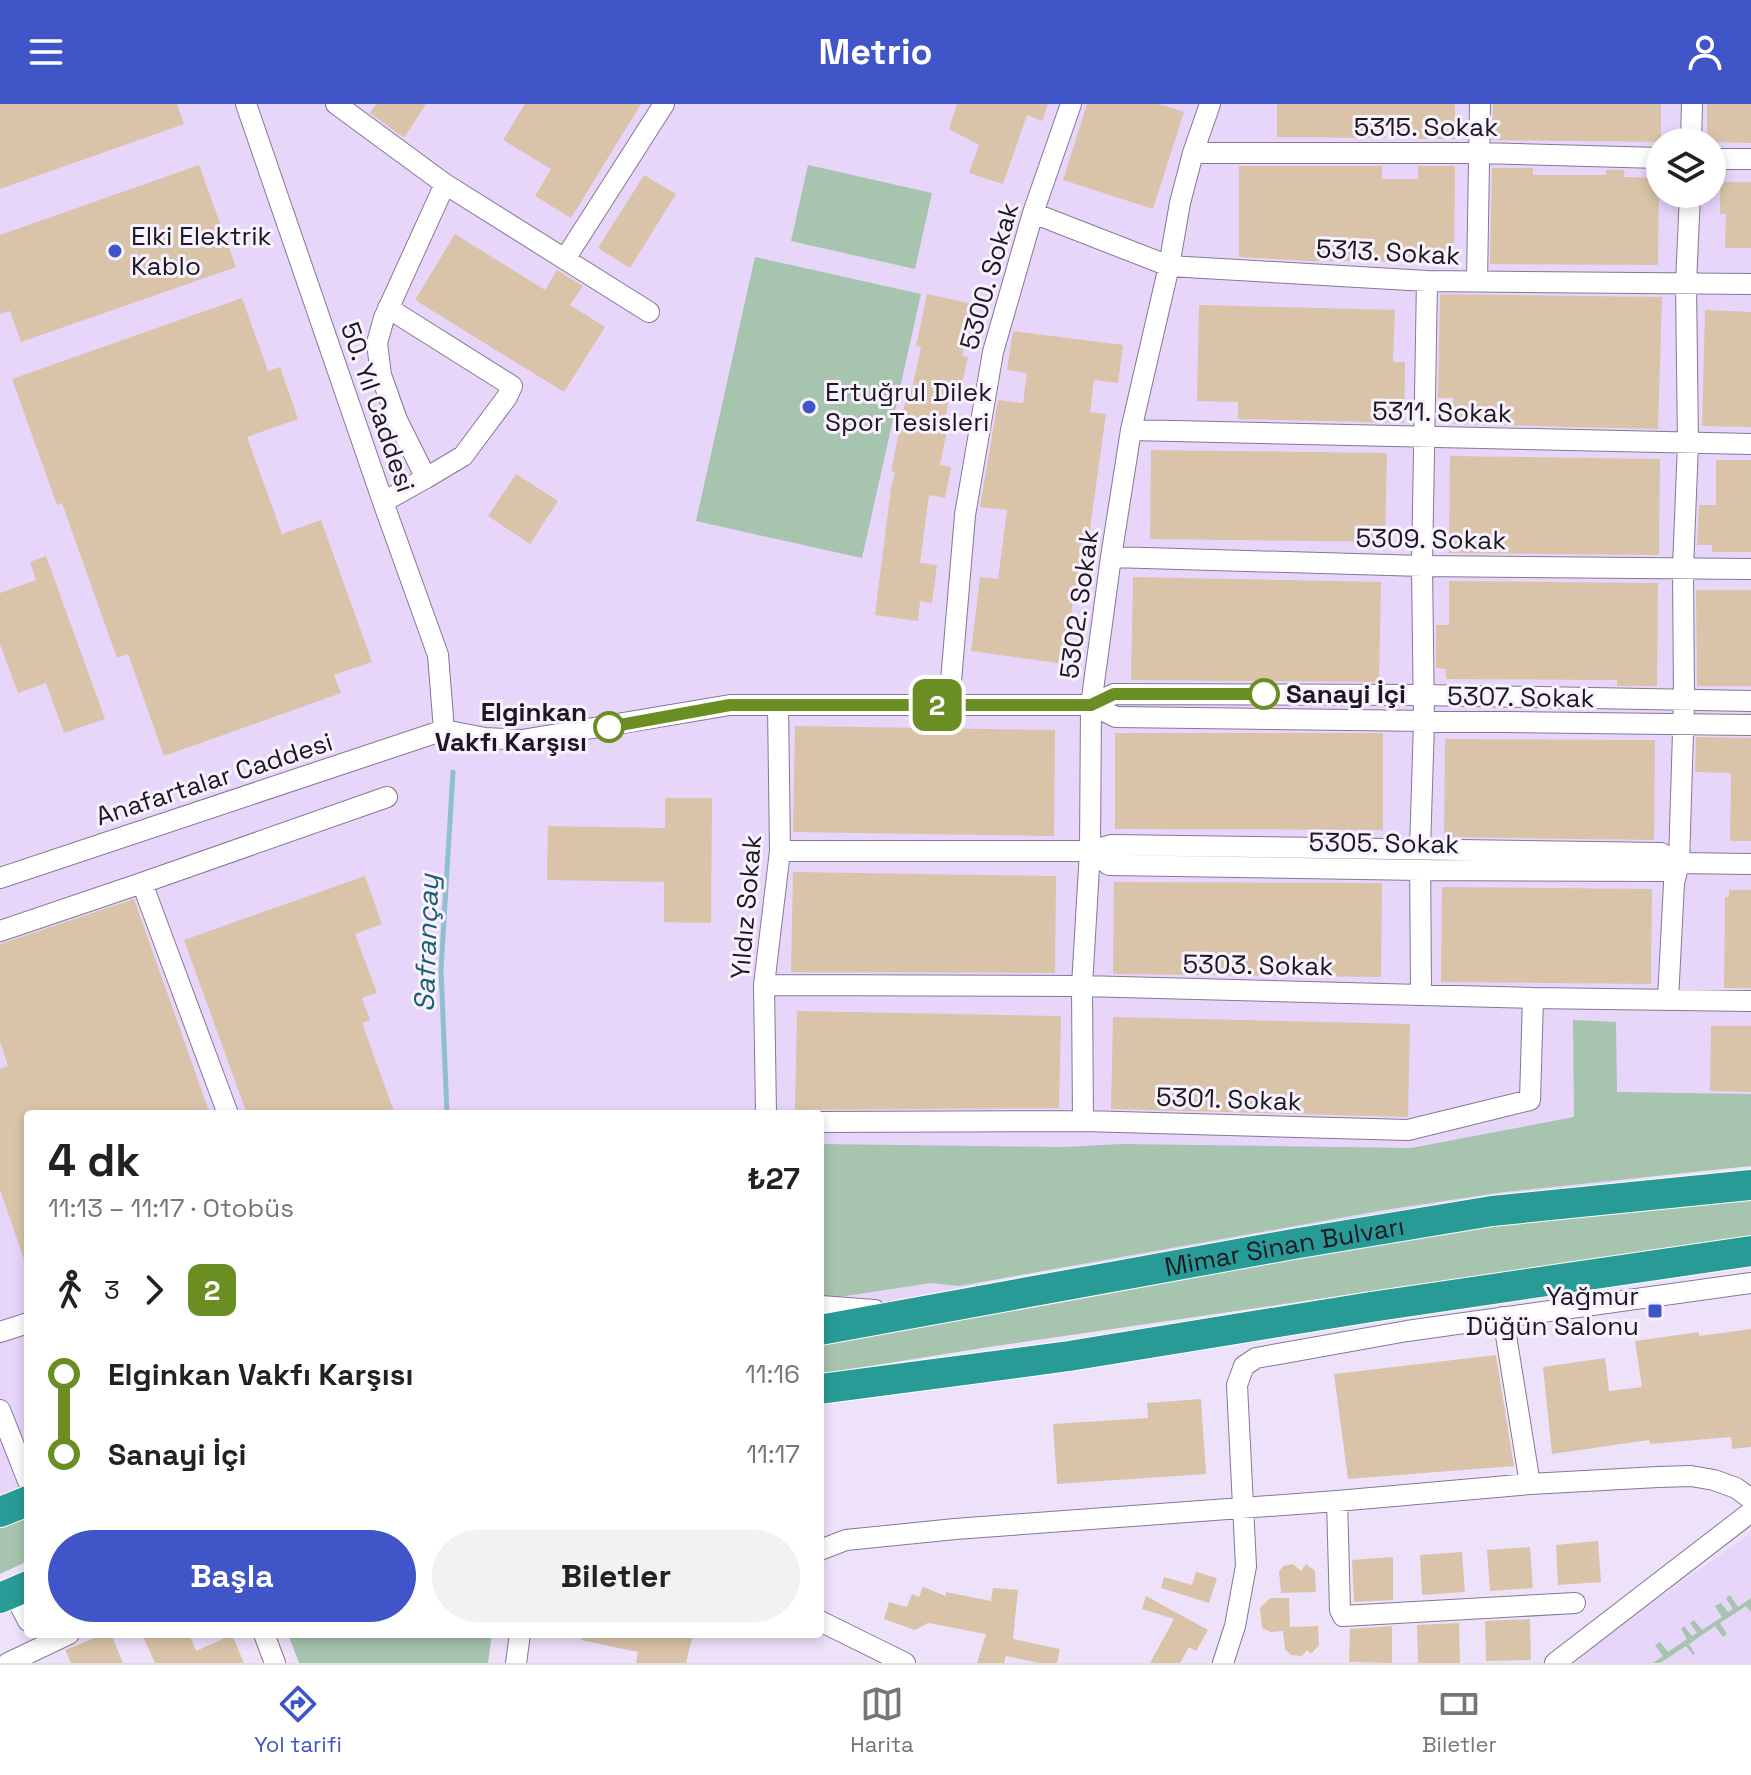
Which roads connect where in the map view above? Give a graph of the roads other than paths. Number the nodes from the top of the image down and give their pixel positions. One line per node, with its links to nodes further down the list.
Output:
1 (246, 104): 30 (street, 50. Yıl Caddesi)
2 (336, 104): 14 (street)
3 (664, 104): 17 (street)
4 (1071, 104): 16 (street, 5300. Sokak)
5 (1210, 104): 9 (street, 5302. Sokak)
6 (1480, 104): 10 (street)
7 (1692, 104): 8 (street)
8 (1691, 128)
9 (1193, 153): 10 (street, 5315. Sokak); 18 (street, 5302. Sokak)
10 (1479, 153): 11 (street, 5315. Sokak); 20 (street)
11 (1646, 158)
12 (1726, 159): 13 (street)
13 (1751, 159)
14 (445, 184): 17 (street); 23 (street)
15 (1689, 208): 21 (street)
16 (1033, 213): 18 (street, 5313. Sokak); 39 (street, 5300. Sokak)
17 (565, 259): 24 (street)
18 (1169, 266): 19 (street, 5313. Sokak); 25 (street, 5302. Sokak)
19 (1427, 281): 20 (street, 5313. Sokak); 26 (street)
20 (1477, 281): 21 (street, 5313. Sokak)
21 (1686, 284): 22 (street, 5313. Sokak); 27 (street)
22 (1751, 284)
23 (388, 308): 29 (street); 29 (street)
24 (649, 312)
25 (1131, 430): 26 (street, 5311. Sokak); 31 (street, 5302. Sokak)
26 (1425, 438): 27 (street, 5311. Sokak); 32 (street)
27 (1688, 444): 28 (street, 5311. Sokak); 33 (street)
28 (1751, 444)
29 (426, 478): 30 (street)
30 (383, 502): 44 (street, 50. Yıl Caddesi)
31 (1111, 557): 32 (street, 5309. Sokak); 40 (street, 5302. Sokak)
32 (1422, 566): 33 (street, 5309. Sokak); 35 (street)
33 (1683, 568): 34 (street, 5309. Sokak); 36 (street)
34 (1751, 569)
35 (1423, 695): 36 (street, 5307. Sokak); 40 (street, 5307. Sokak); 41 (street)
36 (1684, 700): 37 (street, 5307. Sokak); 42 (street)
37 (1751, 701)
38 (778, 705): 39 (street); 44 (street); 46 (street, Yıldız Sokak)
39 (949, 705): 40 (street)
40 (1091, 705): 41 (street, 5307. Sokak); 47 (street, 5302. Sokak)
41 (1424, 722): 42 (street, 5307. Sokak); 48 (street)
42 (1683, 725): 43 (street, 5307. Sokak); 49 (street)
43 (1751, 725)
44 (444, 730): 51 (street, Anafartalar Caddesi)
45 (387, 797): 52 (street)
46 (780, 851): 47 (street, 5305. Sokak); 54 (street, Yıldız Sokak)
47 (1090, 851): 48 (street, 5305. Sokak); 55 (street, 5302. Sokak)
48 (1420, 859): 49 (street, 5305. Sokak); 56 (street)
49 (1679, 863): 50 (street, 5305. Sokak); 58 (street)
50 (1751, 864)
51 (0, 878)
52 (142, 883): 53 (street); 60 (street)
53 (0, 931)
54 (764, 985): 55 (street, 5303. Sokak); 61 (street, Yıldız Sokak)
55 (1082, 986): 56 (street, 5303. Sokak); 62 (street, 5302. Sokak)
56 (1421, 994): 57 (street, 5303. Sokak)
57 (1533, 998): 58 (street, 5303. Sokak); 62 (street, 5301. Sokak)
58 (1668, 1000): 59 (street, 5303. Sokak)
59 (1751, 1001)
60 (227, 1110)
61 (766, 1110)
62 (1083, 1121): 63 (street, 5301. Sokak)
63 (824, 1122)
64 (1751, 1185): 68 (highway, Mimar Sinan Bulvarı)
65 (1751, 1251): 69 (highway)
66 (1751, 1283): 70 (street)
67 (824, 1306): 68 (street)
68 (943, 1307): 72 (highway, Mimar Sinan Bulvarı)
69 (1371, 1307): 73 (street); 75 (highway)
70 (1503, 1317): 73 (street); 80 (street)
71 (24, 1324): 74 (street)
72 (824, 1329)
73 (1407, 1331): 84 (street)
74 (0, 1332)
75 (824, 1388)
76 (0, 1410): 77 (street)
77 (19, 1460): 78 (street); 79 (street)
78 (0, 1470)
79 (24, 1472)
80 (1530, 1484): 81 (street); 82 (street)
81 (1751, 1499)
82 (1337, 1501): 84 (street); 89 (street)
83 (24, 1503): 85 (highway)
84 (1244, 1507): 87 (street); 101 (street)
85 (0, 1512)
86 (1751, 1512): 96 (street)
87 (824, 1548)
88 (14, 1592): 90 (street)
89 (1575, 1603)
90 (24, 1613)
91 (824, 1623): 100 (street)
92 (61, 1638): 95 (street)
93 (266, 1638): 98 (street)
94 (519, 1638): 99 (street)
95 (42, 1647): 97 (street)
96 (1581, 1655): 102 (street)
97 (8, 1663)
98 (275, 1663)
99 (516, 1663)
100 (905, 1663)
101 (1223, 1663)
102 (1557, 1663)

